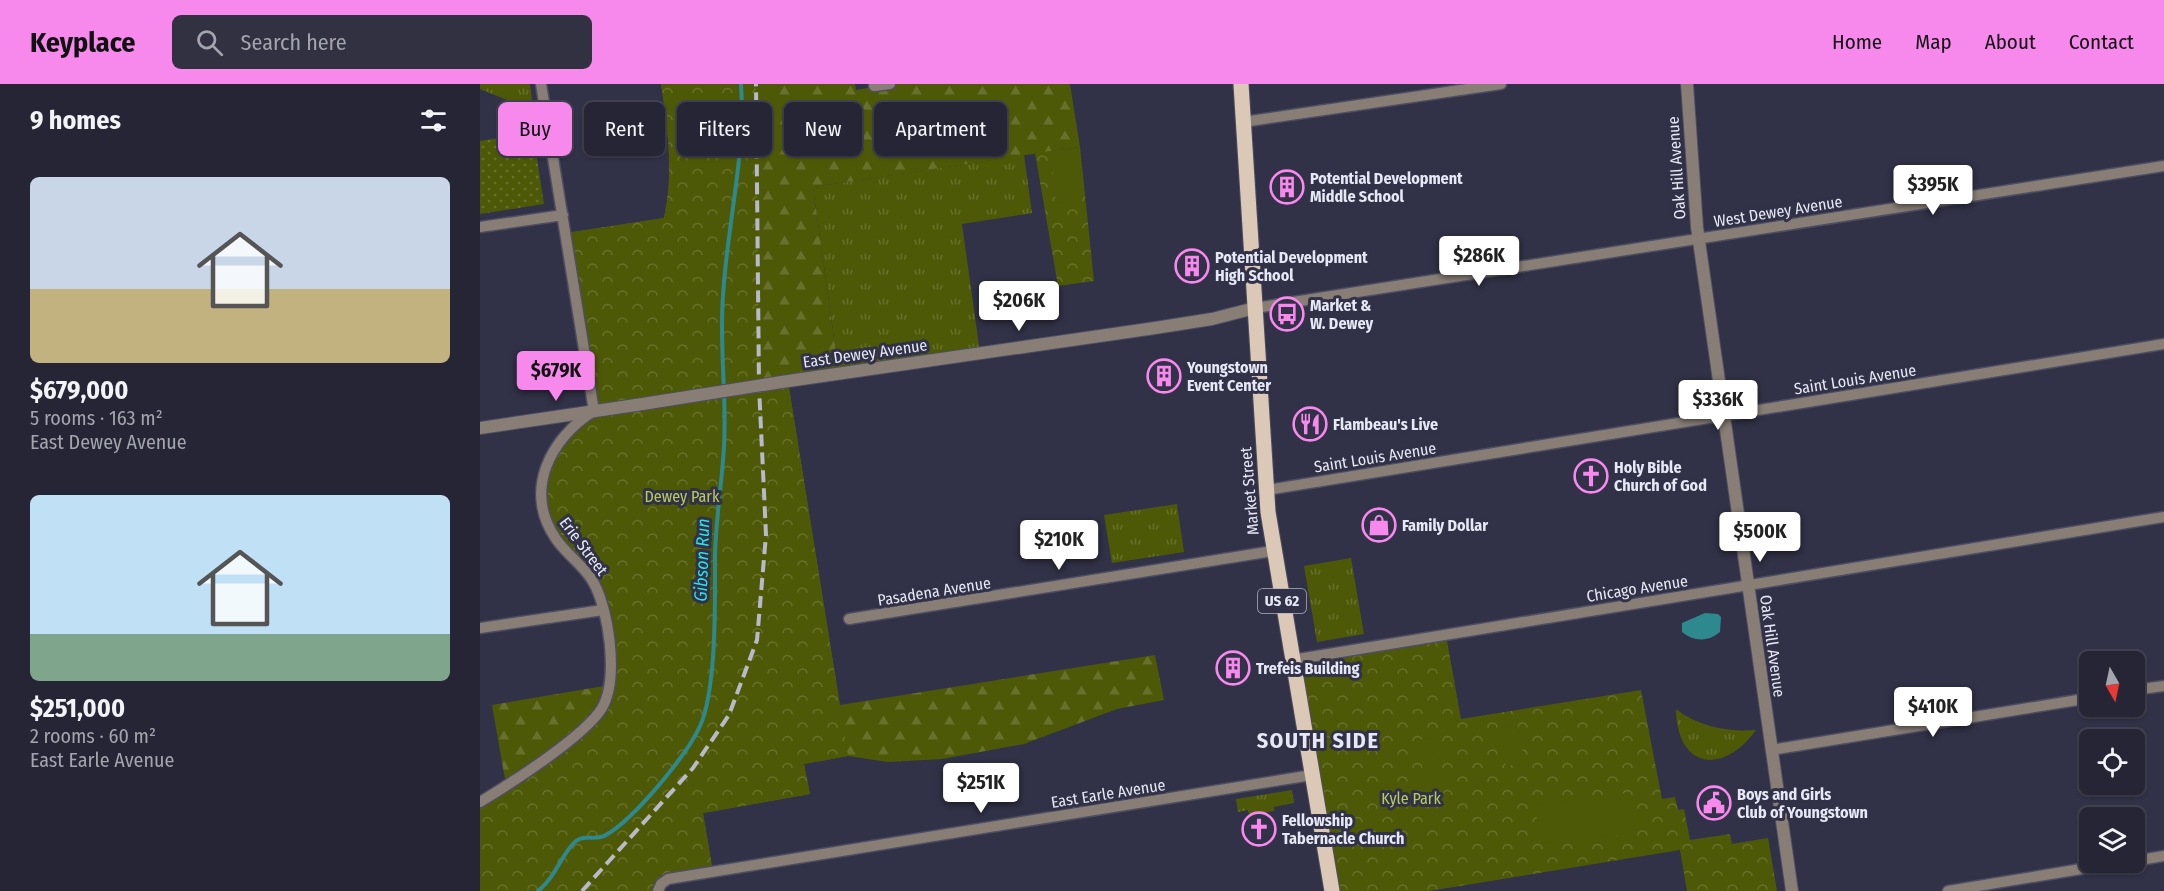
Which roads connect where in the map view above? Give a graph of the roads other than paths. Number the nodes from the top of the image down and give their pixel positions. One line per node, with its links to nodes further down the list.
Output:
1 (541, 84): 9 (street)
2 (890, 84): 6 (street)
3 (1241, 84): 7 (main road, Market Street / US 62)
4 (1501, 84): 7 (street)
5 (1688, 84): 11 (street, Oak Hill Avenue)
6 (874, 86)
7 (1243, 123): 12 (main road, Market Street / US 62)
8 (2164, 166): 11 (street, West Dewey Avenue)
9 (563, 215): 10 (street); 14 (street)
10 (480, 227)
11 (1698, 239): 12 (street, West Dewey Avenue); 15 (street, Oak Hill Avenue)
12 (1255, 308): 14 (street, East Dewey Avenue, bridge); 17 (main road, Market Street / US 62)
13 (2164, 344): 15 (street, Saint Louis Avenue)
14 (594, 411): 16 (street, East Dewey Avenue); 21 (street, Erie Street)
15 (1724, 416): 17 (street, Saint Louis Avenue); 20 (street, Oak Hill Avenue)
16 (480, 428)
17 (1266, 490): 19 (main road, Market Street / US 62)
18 (2164, 517): 20 (street, Chicago Avenue)
19 (1273, 551): 22 (street, Pasadena Avenue); 24 (main road, Market Street / US 62)
20 (1748, 585): 24 (street, Chicago Avenue); 28 (street, Oak Hill Avenue)
21 (603, 610): 23 (street); 30 (street, Erie Street)
22 (849, 620)
23 (480, 628)
24 (1292, 660): 29 (main road, Market Street / US 62)
25 (2164, 686): 26 (street)
26 (2145, 689)
27 (2079, 700): 28 (street)
28 (1772, 750): 36 (street, Oak Hill Avenue)
29 (1312, 775): 34 (street, East Earle Avenue); 35 (main road, Market Street / US 62)
30 (480, 802)
31 (2164, 856): 32 (street)
32 (2145, 859)
33 (2079, 869): 37 (street)
34 (659, 887)
35 (1332, 891)
36 (1791, 891)
37 (1948, 891)

